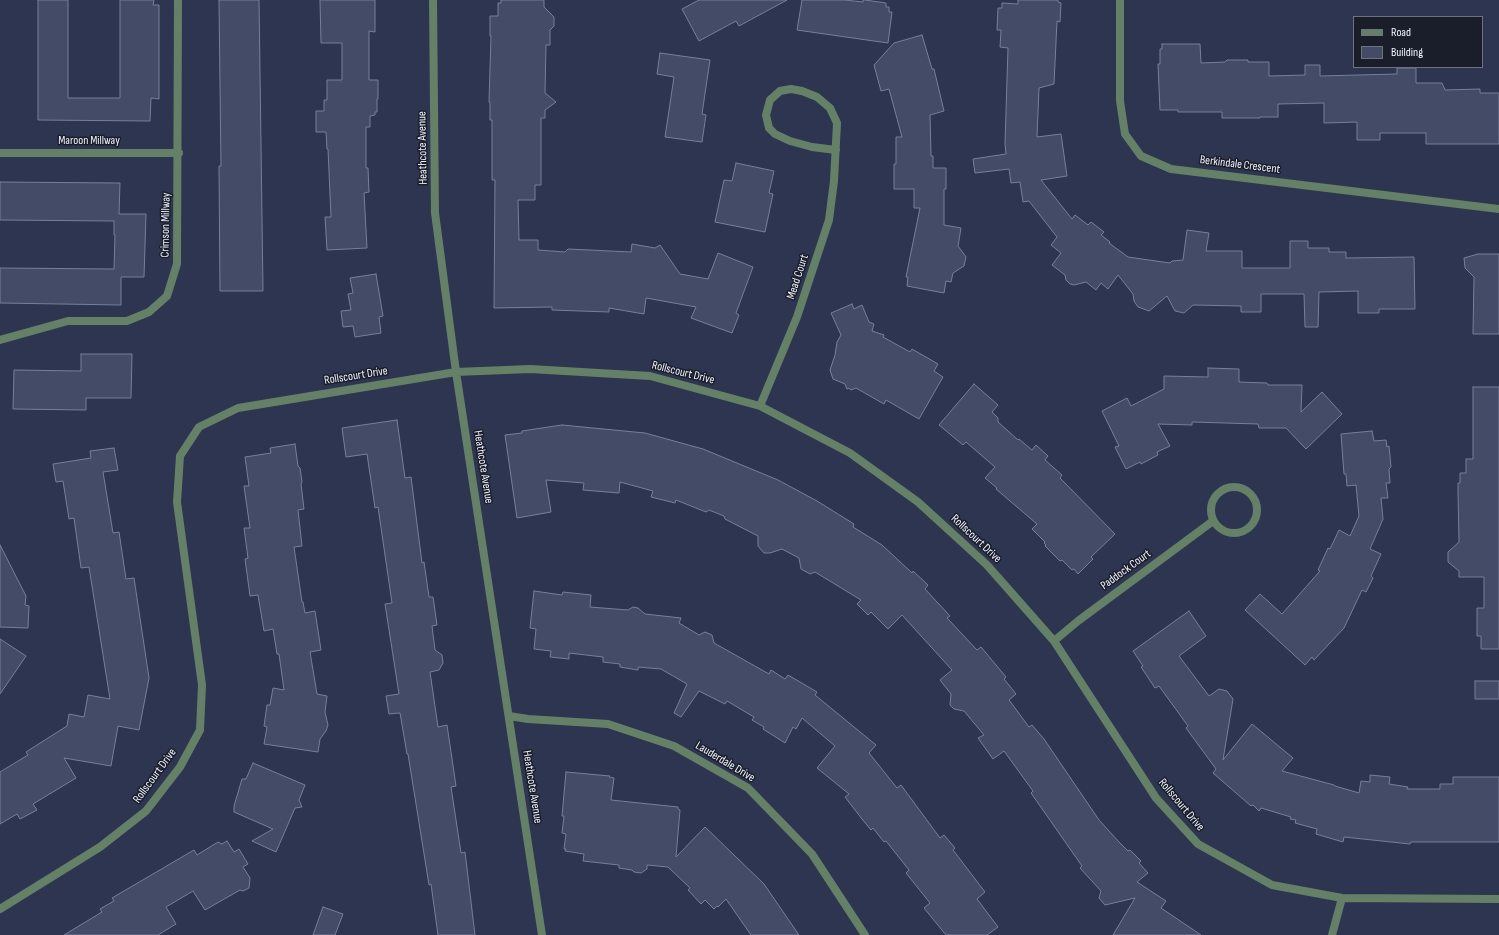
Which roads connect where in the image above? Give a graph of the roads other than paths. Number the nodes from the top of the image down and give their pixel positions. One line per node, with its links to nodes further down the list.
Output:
1 (178, 0): 6 (street, Crimson Millway)
2 (433, 0): 9 (street, Heathcote Avenue)
3 (1120, 0): 7 (street, Berkindale Crescent)
4 (836, 150): 4 (street, Mead Court); 10 (street, Mead Court)
5 (0, 153): 6 (street, Maroon Millway)
6 (178, 153): 8 (street, Crimson Millway)
7 (1499, 209)
8 (0, 340)
9 (456, 372): 10 (street, Rollscourt Drive); 13 (street, Heathcote Avenue); 16 (street, Rollscourt Drive)
10 (760, 406): 12 (street, Rollscourt Drive)
11 (1213, 521): 11 (street); 12 (street, Paddock Court)
12 (1054, 641): 14 (street, Rollscourt Drive)
13 (509, 716): 17 (street, Heathcote Avenue); 18 (street, Lauderdale Drive)
14 (1342, 898): 15 (street, Rollscourt Drive); 19 (street)
15 (1499, 899)
16 (0, 909)
17 (542, 935)
18 (865, 935)
19 (1332, 935)

